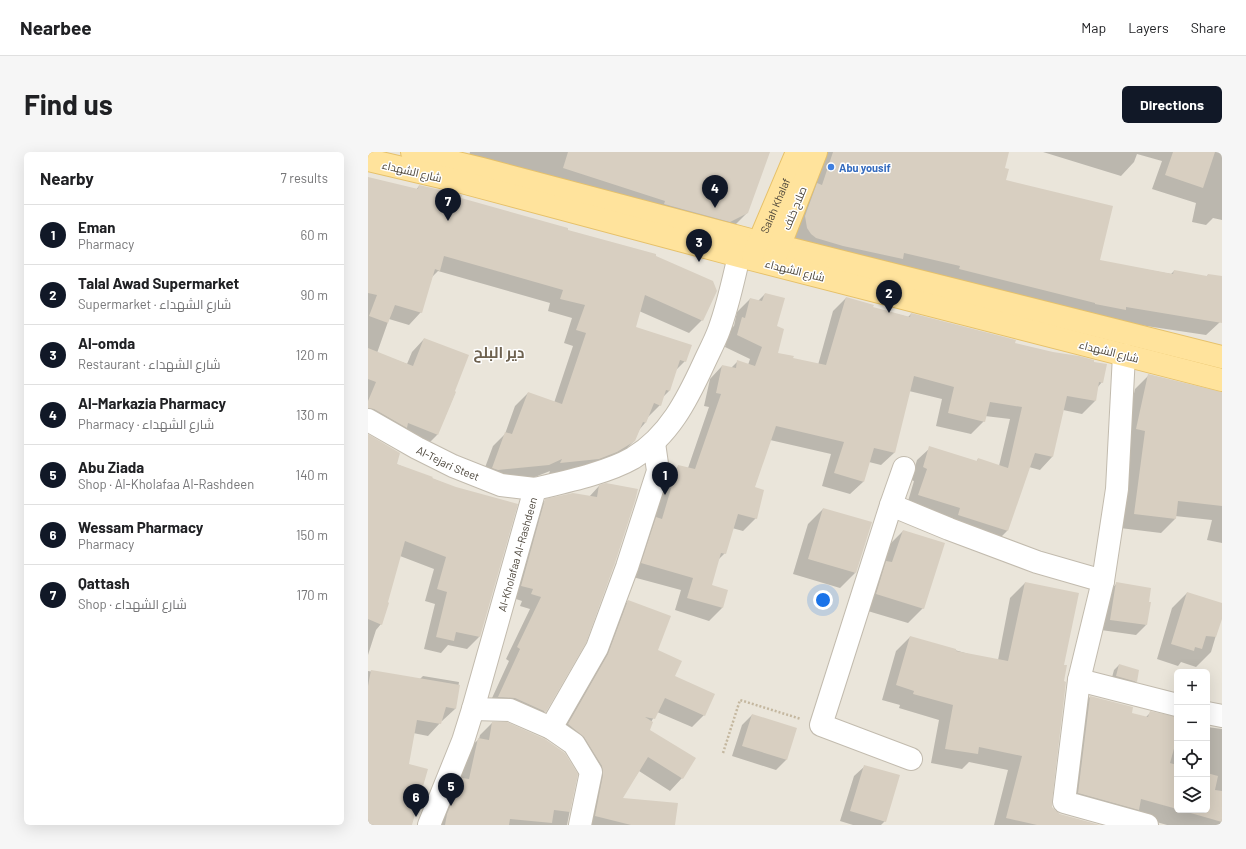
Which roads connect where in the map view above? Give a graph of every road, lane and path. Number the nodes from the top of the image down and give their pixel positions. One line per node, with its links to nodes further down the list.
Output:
1 (412, 152): 5 (main road, شارع الشهداء)
2 (797, 152): 5 (main road, Salah Khalaf)
3 (816, 152): 5 (main road, صلاح خلف)
4 (368, 160): 5 (main road, شارع الشهداء)
5 (760, 254): 6 (main road, شارع الشهداء); 7 (main road, شارع الشهداء); 10 (street, Al-Kholafaa Al-Rashdeen)
6 (1124, 354): 8 (main road, شارع الشهداء); 14 (street)
7 (1222, 357)
8 (1222, 380)
9 (368, 420): 12 (street, Al-Tejari Steet)
10 (654, 443): 12 (street, Al-Kholafaa Al-Rashdeen); 21 (street)
11 (904, 468): 13 (street)
12 (535, 489): 17 (street, Al-Kholafaa Al-Rashdeen)
13 (891, 505): 14 (street); 20 (street)
14 (1103, 581): 15 (street)
15 (1079, 680): 16 (street); 26 (street)
16 (1174, 704)
17 (473, 709): 21 (street); 24 (street, Al-Kholafaa Al-Rashdeen)
18 (1210, 714): 19 (street)
19 (1222, 716)
20 (821, 724): 22 (path); 23 (street)
21 (550, 728): 25 (street)
22 (723, 753)
23 (911, 759)
24 (429, 825)
25 (580, 825)
26 (1147, 825)

